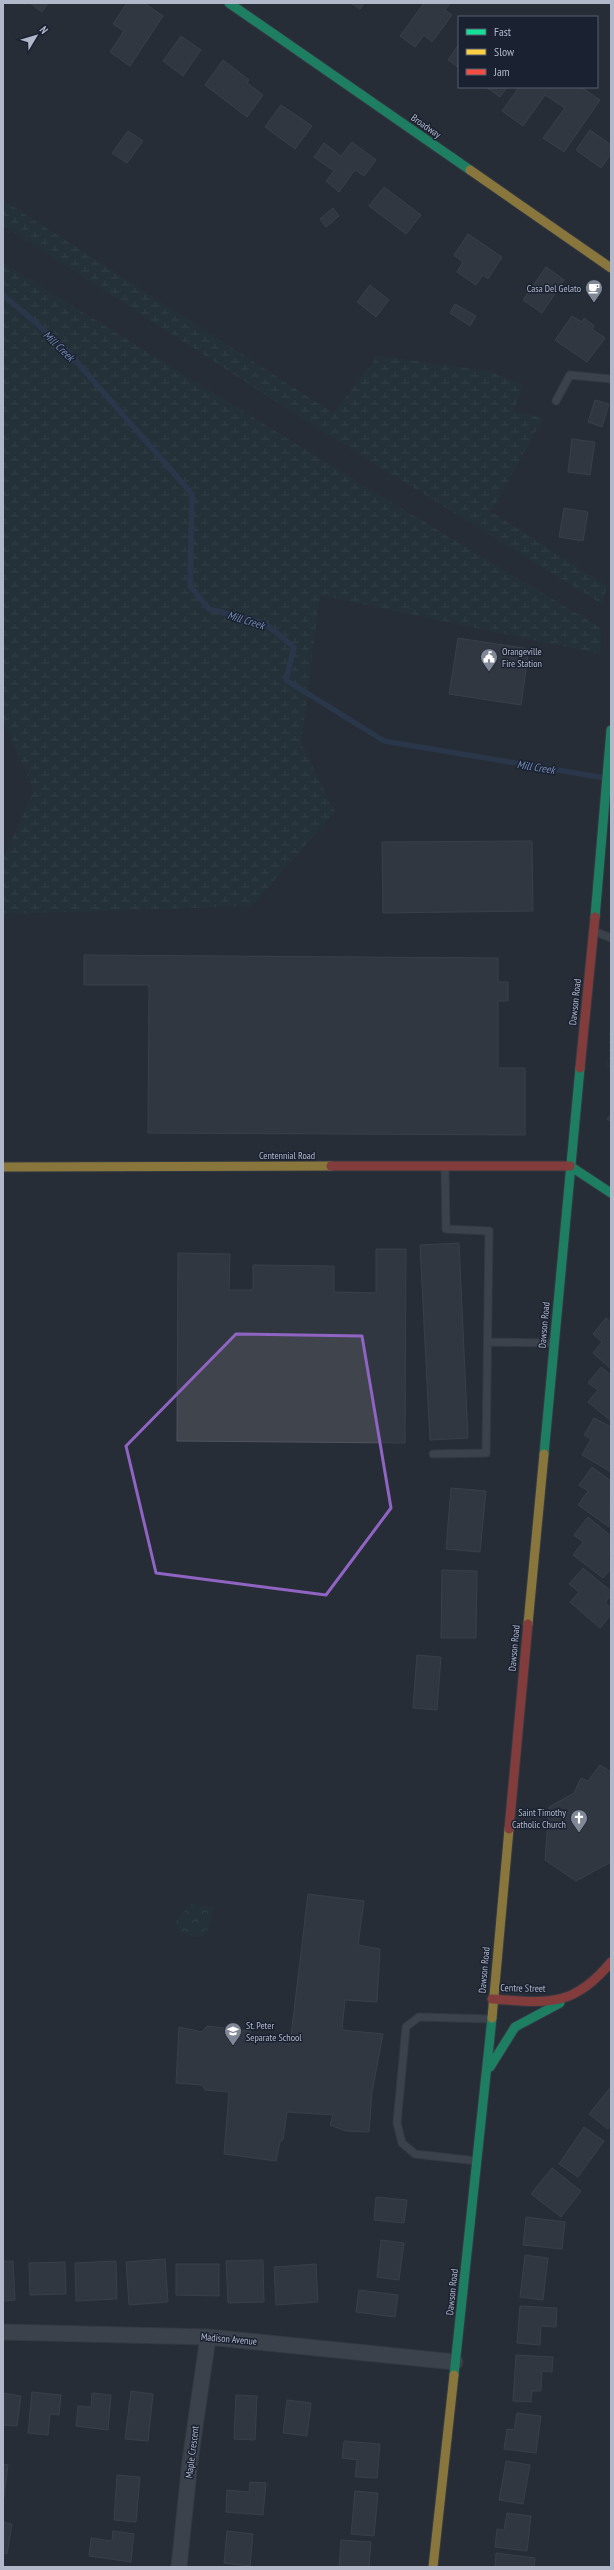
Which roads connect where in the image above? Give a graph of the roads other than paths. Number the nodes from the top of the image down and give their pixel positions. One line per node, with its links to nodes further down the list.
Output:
1 (229, 3): 2 (street, Broadway)
2 (611, 268)
3 (611, 379): 4 (lane)
4 (556, 401)
5 (611, 730): 6 (street, Dawson Road)
6 (594, 931): 7 (lane); 10 (street, Dawson Road)
7 (611, 938)
8 (3, 1166): 9 (street, Centennial Road)
9 (445, 1166): 10 (street, Centennial Road); 12 (lane)
10 (570, 1166): 11 (street); 13 (street, Dawson Road)
11 (611, 1193)
12 (489, 1342): 13 (lane); 14 (lane)
13 (554, 1343): 17 (street, Dawson Road)
14 (433, 1454)
15 (611, 1962): 16 (street, Centre Street)
16 (573, 1996): 17 (street, Centre Street); 19 (street)
17 (492, 1999): 18 (street, Dawson Road)
18 (491, 2018): 19 (street, Dawson Road); 20 (lane)
19 (487, 2072): 20 (street, Dawson Road)
20 (477, 2161): 23 (street, Dawson Road)
21 (3, 2332): 22 (street, Madison Avenue)
22 (208, 2337): 23 (street, Madison Avenue); 24 (street, Maple Crescent)
23 (455, 2362): 25 (street, Dawson Road)
24 (179, 2567)
25 (433, 2567)

